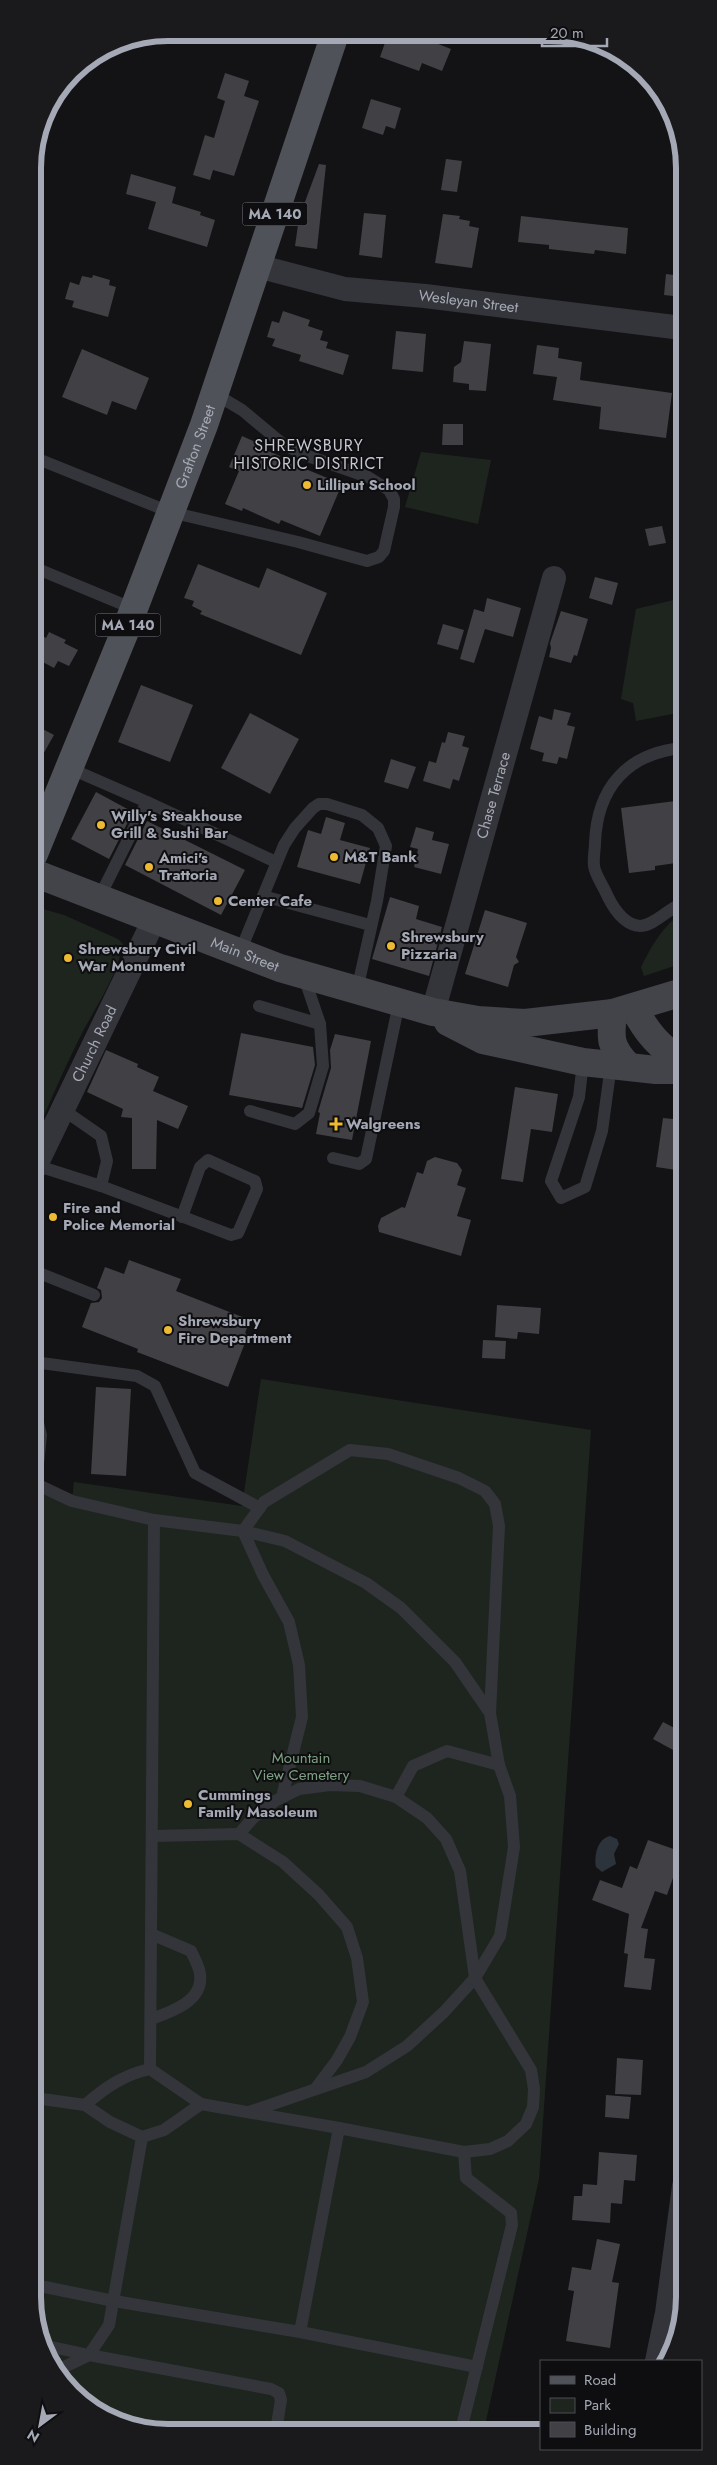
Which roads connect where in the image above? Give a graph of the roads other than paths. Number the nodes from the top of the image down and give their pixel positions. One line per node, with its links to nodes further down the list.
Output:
1 (332, 42): 2 (main road, Grafton Street / MA 140)
2 (257, 266): 3 (street, Wesleyan Street); 4 (main road, Grafton Street / MA 140)
3 (676, 327)
4 (215, 394): 6 (main road, Grafton Street / MA 140); 6 (lane)
5 (42, 461): 6 (lane)
6 (170, 512): 9 (main road, Grafton Street / MA 140)
7 (42, 571): 9 (lane)
8 (554, 578): 28 (street, Chase Terrace)
9 (134, 609): 11 (main road, Grafton Street / MA 140)
10 (676, 748): 18 (lane)
11 (69, 768): 12 (lane); 13 (main road, Grafton Street / MA 140)
12 (147, 802): 14 (lane); 17 (lane)
13 (42, 835)
14 (276, 862): 16 (lane); 20 (lane)
15 (42, 876): 17 (main road, Main Street)
16 (263, 896): 20 (lane); 21 (lane)
17 (99, 898): 19 (main road, Main Street)
18 (676, 907)
19 (154, 920): 21 (main road, Main Street); 34 (street, Church Road)
20 (370, 925): 23 (lane)
21 (240, 952): 22 (main road, Main Street)
22 (303, 974): 23 (main road, Main Street); 29 (lane)
23 (357, 990): 25 (main road, Main Street)
24 (676, 994): 27 (main road, Main Street)
25 (399, 1003): 28 (main road, Main Street); 37 (lane)
26 (259, 1006): 29 (lane)
27 (624, 1011): 28 (main road, Main Street); 30 (main road); 32 (main road)
28 (432, 1012): 31 (main road, Main Street)
29 (320, 1024): 35 (lane)
30 (676, 1057)
31 (583, 1062): 32 (main road, Main Street); 32 (lane)
32 (619, 1066): 33 (main road, Main Street)
33 (676, 1070)
34 (66, 1102): 36 (street, Church Road); 39 (lane)
35 (250, 1111)
36 (42, 1153)
37 (333, 1158)
38 (42, 1169): 39 (lane)
39 (101, 1186): 40 (lane)
40 (182, 1217): 40 (lane)
41 (41, 1274): 42 (lane)
42 (94, 1295)
43 (41, 1363): 45 (lane)
44 (41, 1487): 46 (lane)
45 (260, 1508): 47 (lane); 48 (lane)
46 (154, 1520): 47 (lane); 53 (lane)
47 (243, 1532): 48 (lane); 50 (lane)
48 (490, 1714): 49 (lane)
49 (499, 1765): 51 (lane); 55 (lane)
50 (282, 1797): 51 (lane); 52 (lane)
51 (396, 1797): 55 (lane)
52 (239, 1834): 53 (lane); 58 (lane)
53 (152, 1836): 54 (lane)
54 (151, 1934): 56 (lane); 56 (lane)
55 (475, 1978): 58 (lane); 65 (lane)
56 (151, 2019): 57 (lane)
57 (150, 2069): 60 (lane); 61 (lane)
58 (316, 2088): 62 (lane)
59 (41, 2099): 61 (lane)
60 (201, 2104): 62 (lane); 64 (lane)
61 (85, 2105): 64 (lane)
62 (249, 2112): 63 (lane)
63 (339, 2128): 65 (lane); 69 (lane)
64 (142, 2137): 68 (lane)
65 (464, 2152): 74 (lane)
66 (675, 2253): 72 (street)
67 (41, 2286): 68 (lane)
68 (114, 2301): 69 (lane); 71 (lane)
69 (300, 2332): 74 (lane)
70 (52, 2347): 71 (lane)
71 (89, 2355): 73 (lane); 75 (lane)
72 (657, 2360)
73 (63, 2367)
74 (477, 2367): 76 (lane)
75 (277, 2424)
76 (463, 2424)

